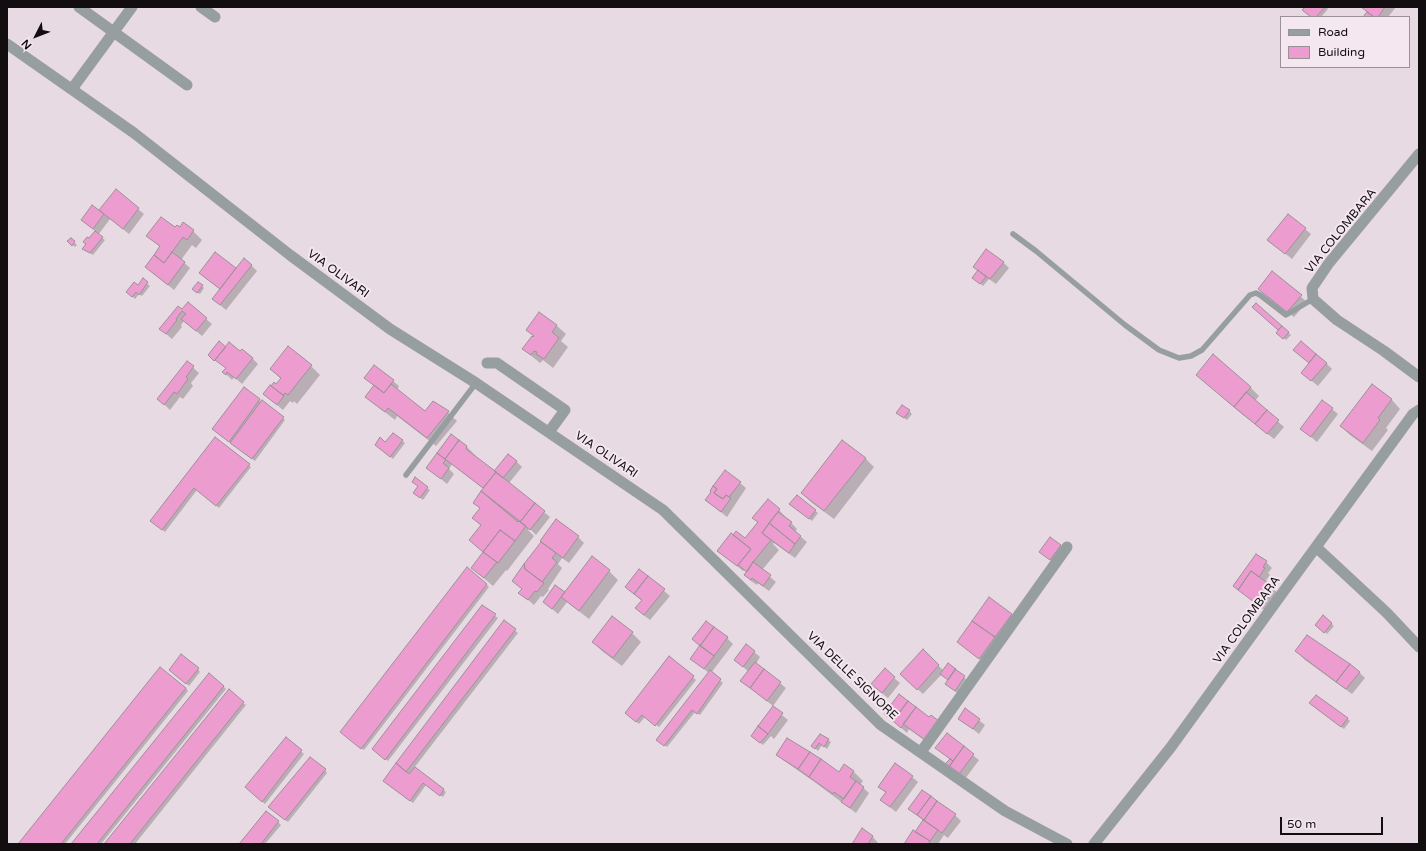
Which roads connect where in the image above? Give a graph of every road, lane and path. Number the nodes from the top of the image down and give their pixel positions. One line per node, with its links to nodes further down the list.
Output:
1 (79, 7): 5 (street)
2 (132, 7): 5 (street)
3 (201, 7): 4 (street)
4 (215, 17)
5 (114, 32): 7 (street); 8 (street)
6 (7, 44): 8 (street, VIA OLIVARI)
7 (187, 85)
8 (72, 89): 14 (street, VIA OLIVARI)
9 (1419, 154): 11 (street, VIA COLOMBARA)
10 (1013, 234): 11 (lane)
11 (1313, 299): 13 (street)
12 (487, 363): 16 (street)
13 (1419, 376)
14 (476, 383): 16 (street, VIA OLIVARI); 17 (lane)
15 (1419, 410): 20 (street, VIA COLOMBARA)
16 (550, 432): 18 (street, VIA OLIVARI)
17 (406, 476)
18 (663, 510): 22 (street, VIA DELLE SIGNORE)
19 (1067, 547): 22 (street)
20 (1316, 547): 21 (street); 24 (street, VIA COLOMBARA)
21 (1419, 648)
22 (920, 752): 23 (street, VIA DELLE SIGNORE)
23 (1067, 844)
24 (1094, 844)

